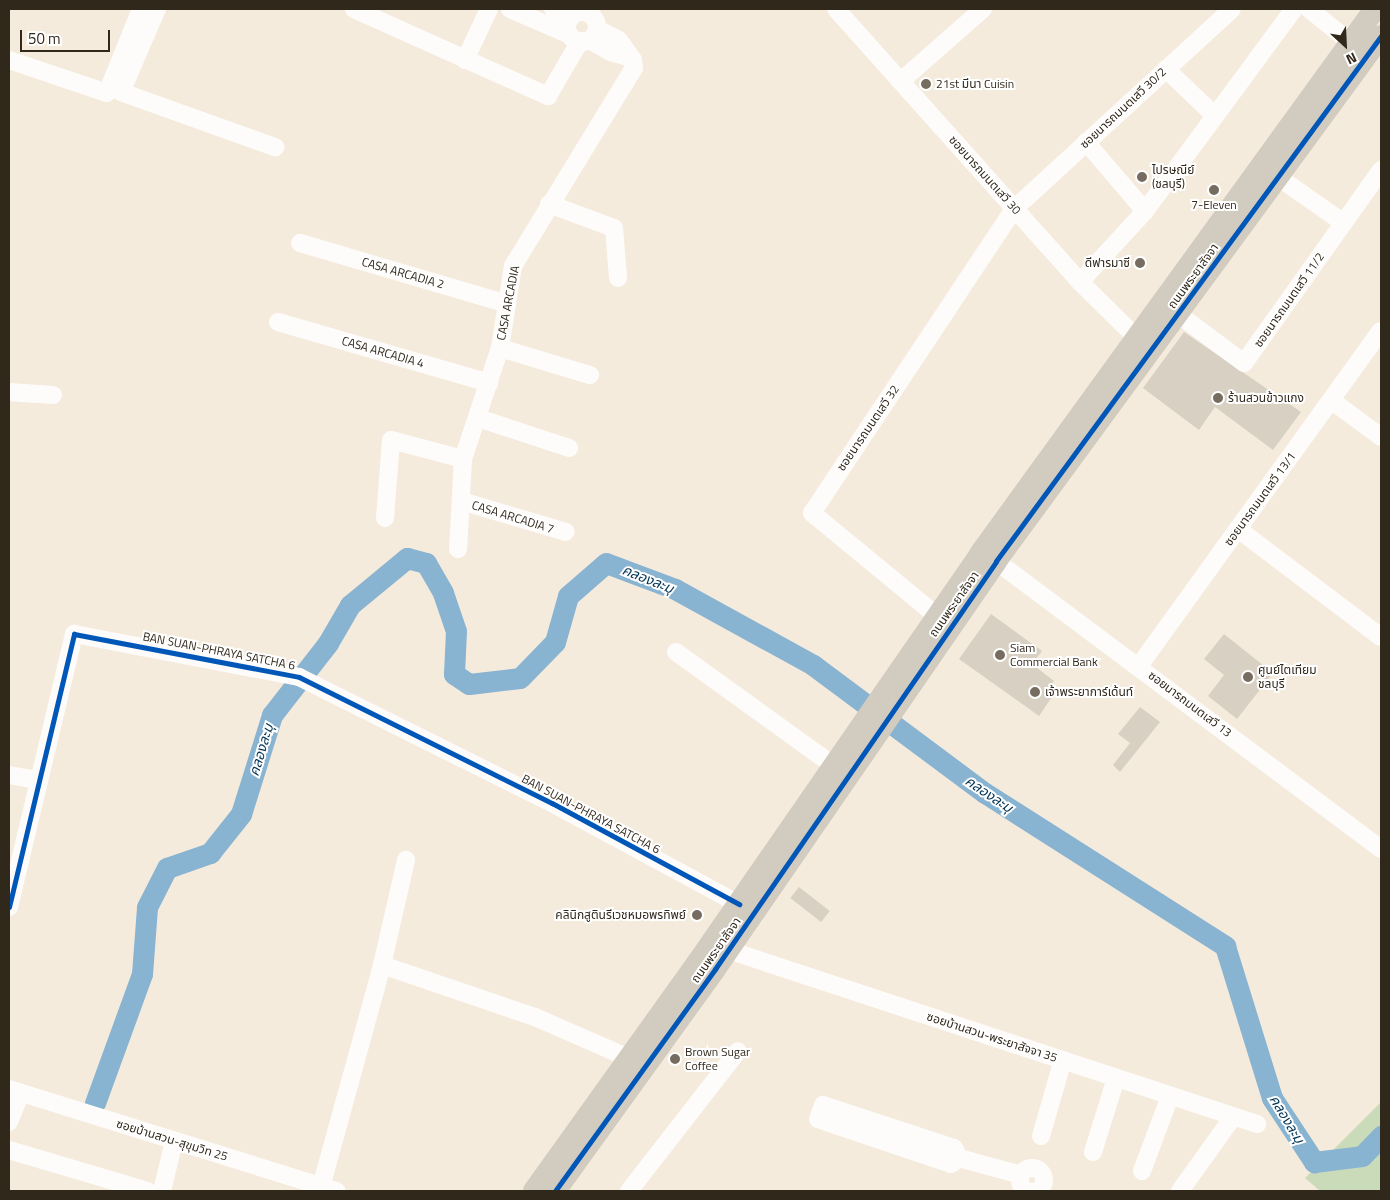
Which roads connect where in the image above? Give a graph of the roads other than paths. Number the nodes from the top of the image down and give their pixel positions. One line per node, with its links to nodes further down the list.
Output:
1 (141, 9): 18 (street)
2 (157, 9): 24 (street)
3 (354, 9): 14 (street)
4 (489, 9): 19 (street)
5 (510, 9): 15 (street)
6 (553, 9): 13 (street)
7 (836, 9): 21 (street, ซอยนารถมนตเสวี 30)
8 (983, 9): 21 (street)
9 (1232, 9): 20 (street, ซอยนารถมนตเสวี 30/2)
10 (1294, 9): 22 (street)
11 (1309, 9): 17 (street)
12 (1375, 9): 17 (main road, ถนนพระยาสัจจา)
13 (576, 13): 15 (street); 15 (street)
14 (388, 15): 19 (street)
15 (589, 29): 19 (street); 27 (street, CASA ARCADIA)
16 (1380, 41): 26 (main road, ถนนพระยาสัจจา)
17 (1350, 42): 38 (main road, ถนนพระยาสัจจา)
18 (9, 60)
19 (465, 60)
20 (1166, 69): 22 (street); 23 (street, ซอยนารถมนตเสวี 30/2)
21 (901, 81): 28 (street, ซอยนารถมนตเสวี 30)
22 (1215, 116): 29 (street)
23 (1086, 142): 28 (street, ซอยนารถมนตเสวี 30/2); 29 (street)
24 (275, 147)
25 (1381, 170): 30 (street, ซอยนารถมนตเสวี 11/2)
26 (1278, 177): 30 (street); 35 (main road, ถนนพระยาสัจจา)
27 (549, 204): 32 (street); 34 (street, CASA ARCADIA)
28 (1014, 208): 33 (street, ซอยนารถมนตเสวี 30); 55 (street, ซอยนารถมนตเสวี 32)
29 (1145, 211): 33 (street)
30 (1344, 223): 35 (street, ซอยนารถมนตเสวี 11/2)
31 (300, 243): 34 (street, CASA ARCADIA 2)
32 (618, 278)
33 (1080, 282): 38 (street, ซอยนารถมนตเสวี 30)
34 (507, 304): 39 (street, CASA ARCADIA)
35 (1178, 314): 54 (main road, ถนนพระยาสัจจา)
36 (278, 322): 41 (street, CASA ARCADIA 4)
37 (1381, 331): 44 (street, ซอยนารถมนตเสวี 13/1)
38 (1137, 338): 55 (main road, ถนนพระยาสัจจา)
39 (500, 348): 40 (street); 41 (street, CASA ARCADIA)
40 (590, 376)
41 (488, 382): 45 (street, CASA ARCADIA)
42 (9, 392): 43 (street)
43 (53, 395)
44 (1331, 400): 46 (street); 51 (street, ซอยนารถมนตเสวี 13/1)
45 (478, 418): 47 (street); 48 (street, CASA ARCADIA)
46 (1381, 437)
47 (569, 448)
48 (463, 459): 49 (street, CASA ARCADIA); 50 (street)
49 (461, 501): 52 (street, CASA ARCADIA 7); 53 (street, CASA ARCADIA)
50 (385, 518)
51 (1238, 530): 56 (street); 58 (street, ซอยนารถมนตเสวี 13/1)
52 (566, 532)
53 (458, 550)
54 (996, 561): 58 (street, ซอยนารถมนตเสวี 13); 59 (main road, ถนนพระยาสัจจา)
55 (937, 616): 59 (main road, ถนนพระยาสัจจา)
56 (1381, 637)
57 (676, 652): 61 (street)
58 (1139, 666): 64 (street, ซอยนารถมนตเสวี 13)
59 (885, 707): 60 (main road, ถนนพระยาสัจจา)
60 (867, 733): 61 (main road, ถนนพระยาสัจจา); 68 (main road, ถนนพระยาสัจจา)
61 (834, 766): 66 (main road, ถนนพระยาสัจจา)
62 (9, 775): 63 (street)
63 (36, 780): 66 (street, BAN SUAN-PHRAYA SATCHA 6); 67 (street, BAN SUAN-PHRAYA SATCHA 6)
64 (1381, 850)
65 (406, 860): 69 (street)
66 (738, 904): 70 (main road, ถนนพระยาสัจจา)
67 (9, 907)
68 (728, 950): 70 (main road, ถนนพระยาสัจจา); 73 (street, ซอยบ้านสวน-พระยาสัจจา 35)
69 (382, 965): 72 (street); 87 (street)
70 (680, 1002): 72 (main road, ถนนพระยาสัจจา); 91 (main road, ถนนพระยาสัจจา)
71 (738, 1051): 92 (street)
72 (629, 1058): 90 (main road, ถนนพระยาสัจจา)
73 (1063, 1060): 74 (street, ซอยบ้านสวน-พระยาสัจจา 35); 80 (street)
74 (1116, 1078): 76 (street, ซอยบ้านสวน-พระยาสัจจา 35); 84 (street)
75 (15, 1091): 78 (street); 82 (street, ซอยบ้านสวน-สุขุมวิท 25)
76 (1170, 1096): 77 (street, ซอยบ้านสวน-พระยาสัจจา 35); 85 (street)
77 (1234, 1116): 79 (street, ซอยบ้านสวน-พระยาสัจจา 35); 93 (street)
78 (9, 1122)
79 (1257, 1124)
80 (1041, 1136)
81 (903, 1140): 86 (street)
82 (174, 1141): 87 (street, ซอยบ้านสวน-สุขุมวิท 25); 89 (street)
83 (9, 1150): 88 (street)
84 (1093, 1152)
85 (1142, 1171)
86 (1024, 1185)
87 (328, 1189)
88 (147, 1191)
89 (162, 1191)
90 (534, 1191)
91 (555, 1191)
92 (628, 1191)
93 (1180, 1191)

